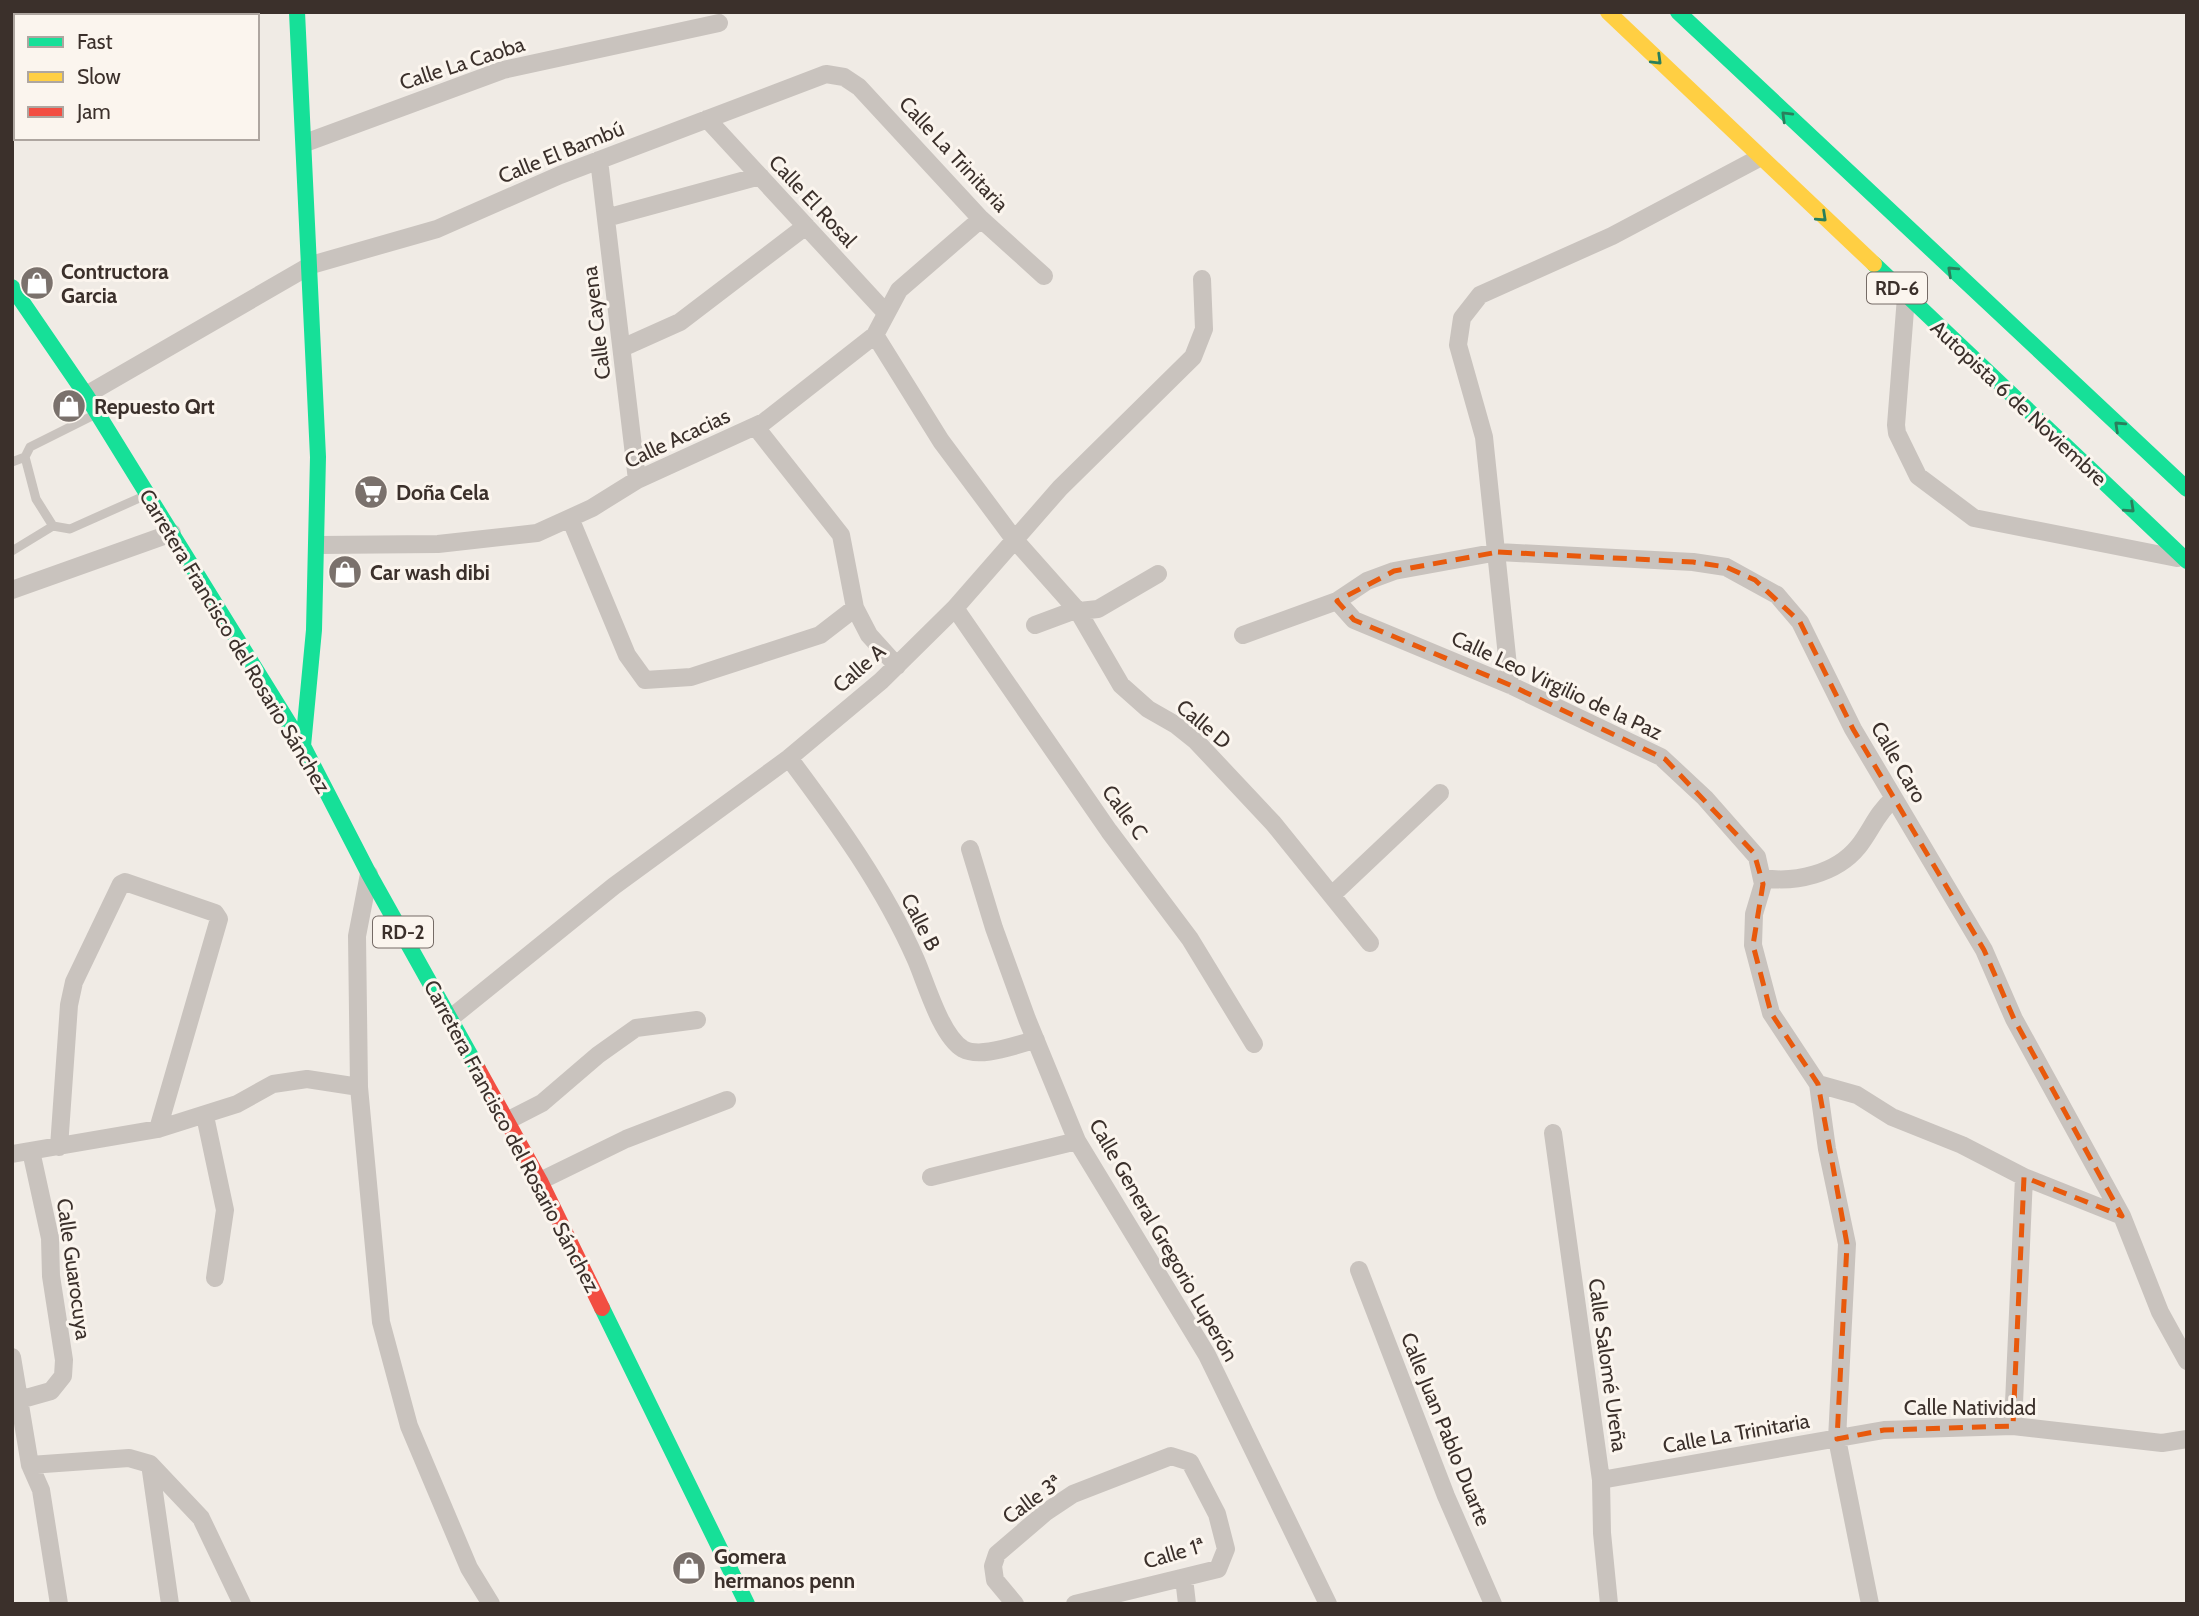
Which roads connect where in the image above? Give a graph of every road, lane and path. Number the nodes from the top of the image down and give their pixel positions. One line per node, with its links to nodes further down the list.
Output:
1 (298, 12): 7 (main road)
2 (1608, 12): 8 (main road, Autopista 6 de Noviembre / RD-6, one-way to 8)
3 (1678, 12): 28 (main road, RD-6, one-way to 3)
4 (719, 23): 7 (street, Calle La Caoba)
5 (826, 74): 6 (street, Calle El Bambú); 12 (street, Calle La Trinitaria)
6 (706, 120): 9 (street, Calle El Bambú); 10 (street, Calle El Rosal)
7 (305, 143): 14 (main road)
8 (1759, 158): 18 (main road, Autopista 6 de Noviembre / RD-6, one-way to 18); 36 (street)
9 (598, 160): 11 (street, Calle Cayena); 14 (street, Calle El Bambú)
10 (760, 176): 11 (street); 13 (street, Calle El Rosal)
11 (606, 218): 21 (street, Calle Cayena)
12 (981, 219): 15 (street, Calle La Trinitaria); 19 (street, Calle Acacias)
13 (806, 226): 19 (street, Calle El Rosal); 21 (street)
14 (311, 265): 22 (street, Calle El Bambú); 34 (main road)
15 (1044, 276)
16 (1202, 279): 33 (street, Calle A)
17 (12, 287): 22 (main road, Carretera Francisco del Rosario Sánchez / RD-2)
18 (1906, 297): 37 (main road, Autopista 6 de Noviembre / RD-6, one-way to 37); 37 (street)
19 (886, 313): 20 (street, Calle Acacias)
20 (875, 335): 24 (street, Calle Acacias); 33 (street, Calle D)
21 (622, 348): 27 (street, Calle Cayena)
22 (86, 395): 23 (main road, Carretera Francisco del Rosario Sánchez / RD-2)
23 (97, 413): 25 (lane); 29 (main road, Carretera Francisco del Rosario Sánchez / RD-2)
24 (755, 426): 27 (street, Calle Acacias); 41 (street)
25 (24, 457): 26 (lane); 31 (lane)
26 (12, 462)
27 (637, 480): 30 (street, Calle Acacias)
28 (2187, 489)
29 (146, 495): 31 (lane); 32 (main road, Carretera Francisco del Rosario Sánchez / RD-2)
30 (570, 518): 34 (street, Calle Acacias); 41 (street)
31 (53, 526): 35 (lane)
32 (172, 533): 39 (street); 48 (main road, Carretera Francisco del Rosario Sánchez / RD-2)
33 (1014, 539): 42 (street, Calle A); 43 (street, Calle D)
34 (319, 545): 48 (main road)
35 (12, 551)
36 (1498, 552): 40 (street, Calle Caro); 47 (street); 51 (street, Calle Caro)
37 (2186, 561)
38 (1158, 574): 43 (street)
39 (12, 590)
40 (1337, 601): 45 (street, Calle Caro); 47 (street, Calle Leo Virgilio de la Paz)
41 (855, 608): 46 (street)
42 (955, 608): 46 (street, Calle A); 60 (street, Calle C)
43 (1078, 611): 44 (street); 55 (street, Calle D)
44 (1035, 625)
45 (1243, 635)
46 (897, 666): 49 (street, Calle A)
47 (1510, 685): 54 (street, Calle Leo Virgilio de la Paz)
48 (303, 746): 53 (main road, Carretera Francisco del Rosario Sánchez / RD-2)
49 (789, 758): 57 (street, Calle A); 59 (street, Calle B)
50 (1440, 793): 55 (street)
51 (1893, 799): 54 (street); 75 (street, Calle Caro)
52 (970, 849): 59 (street, Calle General Gregorio Luperón)
53 (369, 874): 57 (main road, Carretera Francisco del Rosario Sánchez / RD-2); 62 (street)
54 (1763, 878): 61 (street)
55 (1332, 895): 56 (street, Calle D)
56 (1370, 943)
57 (452, 1017): 65 (main road, Carretera Francisco del Rosario Sánchez / RD-2)
58 (697, 1020): 65 (street)
59 (1036, 1040): 68 (street, Calle General Gregorio Luperón)
60 (1254, 1044)
61 (1818, 1084): 73 (street); 82 (street)
62 (359, 1087): 64 (street); 93 (street)
63 (727, 1100): 74 (street)
64 (205, 1116): 66 (street); 77 (street)
65 (508, 1121): 74 (main road, Carretera Francisco del Rosario Sánchez / RD-2)
66 (158, 1129): 69 (street); 69 (street)
67 (1553, 1133): 87 (street, Calle Salomé Ureña)
68 (1077, 1140): 72 (street); 98 (street, Calle General Gregorio Luperón)
69 (60, 1147): 70 (street)
70 (31, 1151): 71 (street); 80 (street, Calle Guarocuya)
71 (12, 1154)
72 (932, 1177)
73 (2024, 1177): 75 (street); 81 (street)
74 (540, 1181): 94 (main road, Carretera Francisco del Rosario Sánchez / RD-2)
75 (2122, 1216): 79 (street, Calle Caro)
76 (1360, 1270): 99 (street, Calle Juan Pablo Duarte)
77 (215, 1278)
78 (12, 1357): 80 (street)
79 (2187, 1361)
80 (17, 1401): 86 (street)
81 (2013, 1426): 82 (street, Calle Natividad); 83 (street, Calle Natividad)
82 (1837, 1439): 87 (street, Calle La Trinitaria); 101 (street)
83 (2187, 1439)
84 (1190, 1462): 88 (street, Calle 1ª); 95 (street, Calle 3ª)
85 (150, 1464): 86 (street); 91 (street); 92 (street)
86 (30, 1465): 90 (street)
87 (1601, 1480): 100 (street, Calle Salomé Ureña)
88 (1185, 1578): 89 (street, Calle 1ª); 97 (street)
89 (1104, 1599): 96 (street, Calle 1ª)
90 (59, 1604)
91 (170, 1604)
92 (242, 1604)
93 (491, 1604)
94 (747, 1604)
95 (1015, 1604)
96 (1075, 1604)
97 (1187, 1604)
98 (1328, 1604)
99 (1493, 1604)
100 (1609, 1604)
101 (1870, 1604)

